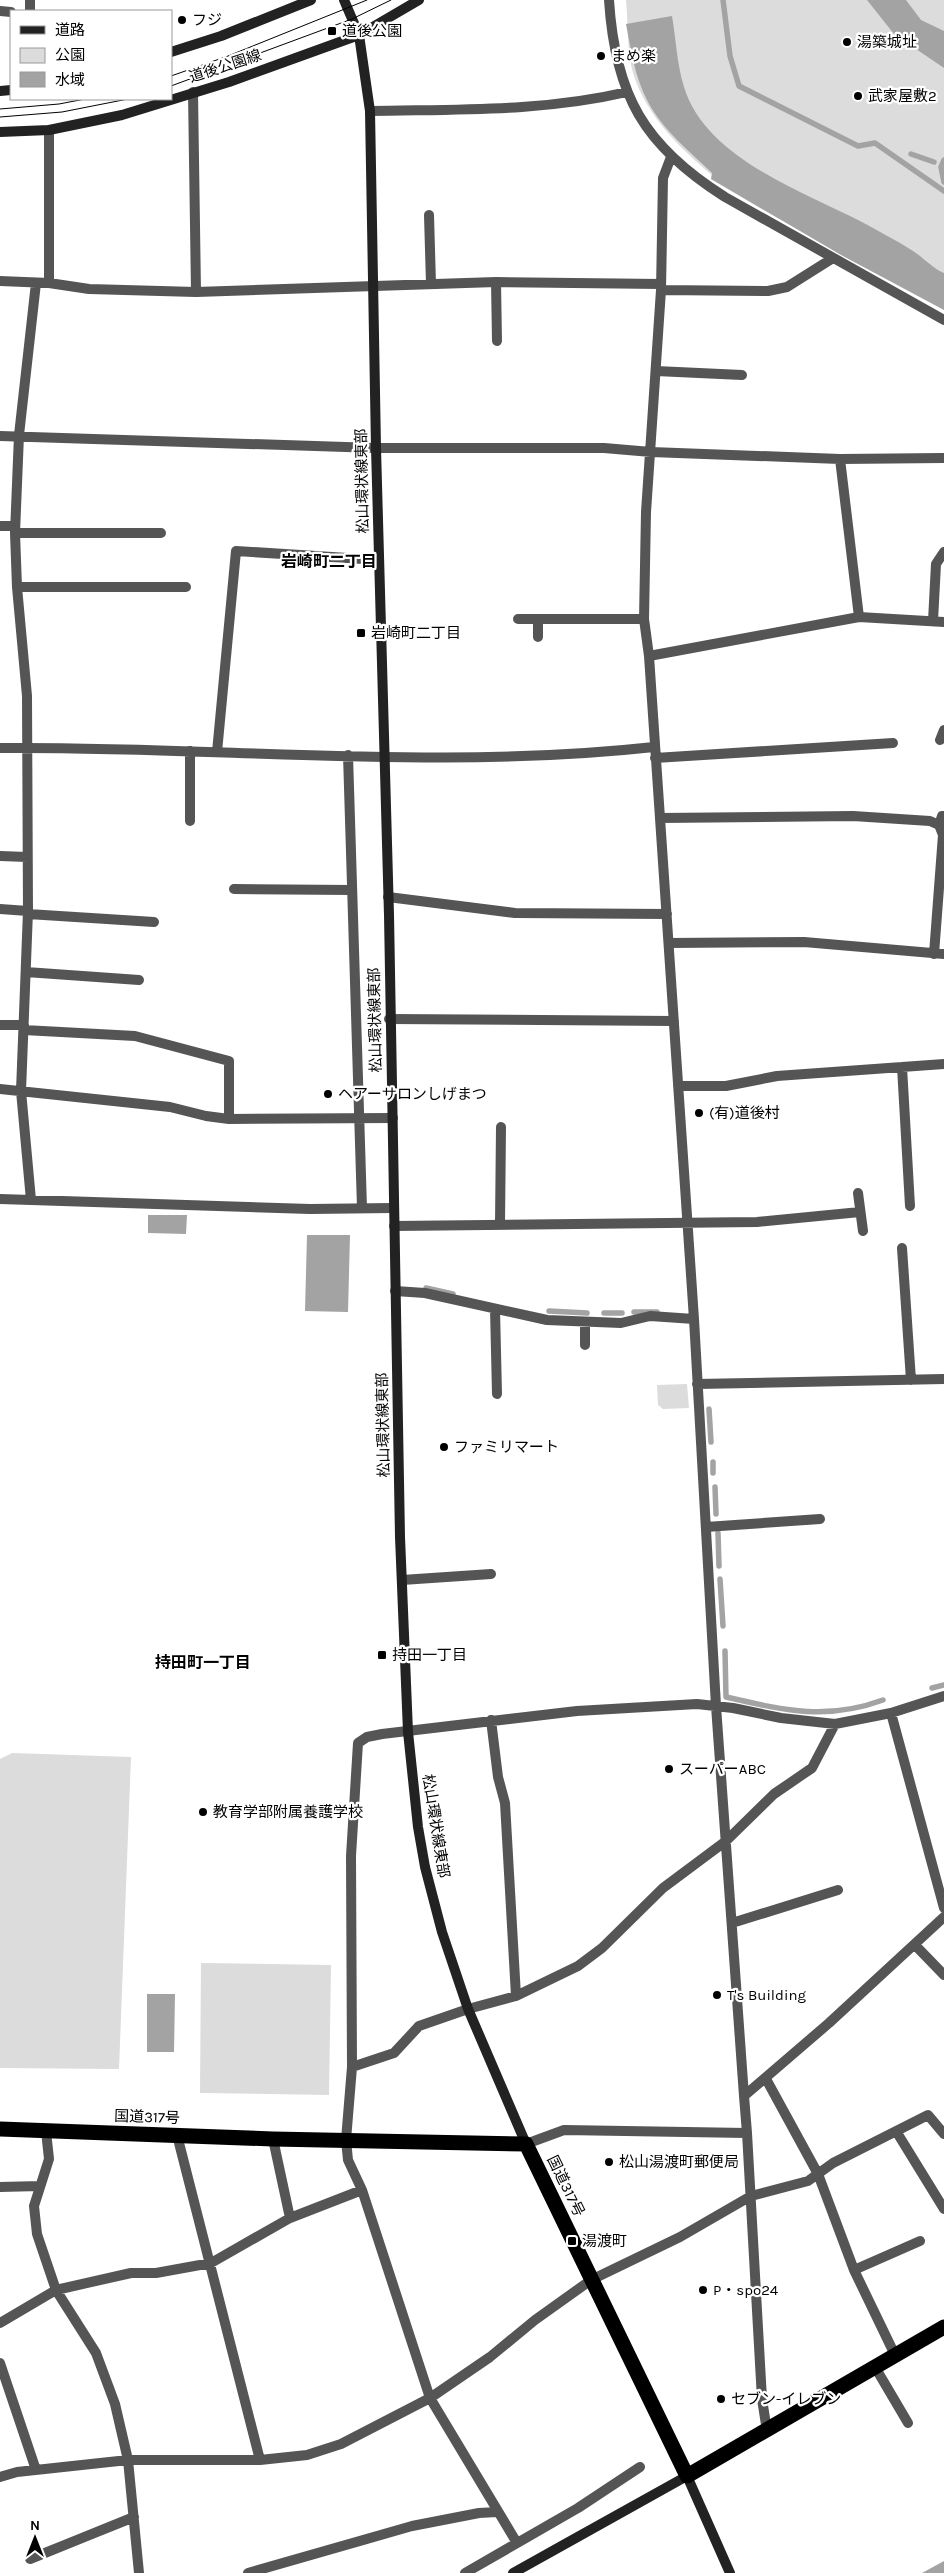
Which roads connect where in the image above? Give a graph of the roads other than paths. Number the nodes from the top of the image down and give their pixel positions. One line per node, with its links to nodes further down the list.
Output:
1 (311, 0): 6 (street, 道後公園線)
2 (344, 0): 5 (street, 松山環状線東部)
3 (419, 0): 5 (street, 道後公園線)
4 (609, 0): 8 (street)
5 (359, 35): 7 (street, 道後公園線); 11 (street, 松山環状線東部)
6 (172, 52)
7 (193, 92): 9 (street, 道後公園線); 24 (street)
8 (627, 92): 11 (street); 14 (street)
9 (172, 99)
10 (168, 100): 12 (street, 道後公園線)
11 (370, 111): 22 (street, 松山環状線東部)
12 (49, 130): 13 (street, 道後公園線); 20 (street)
13 (0, 132)
14 (670, 157): 16 (street); 23 (street)
15 (429, 215): 21 (street)
16 (833, 258): 23 (street); 25 (street)
17 (0, 282): 19 (street)
18 (496, 282): 21 (street); 23 (street); 26 (street)
19 (36, 283): 20 (street); 29 (street)
20 (49, 283): 24 (street)
21 (430, 284): 22 (street)
22 (373, 287): 24 (street); 31 (street, 松山環状線東部)
23 (661, 287): 27 (street)
24 (196, 292)
25 (944, 320)
26 (497, 341)
27 (656, 371): 28 (street); 32 (street)
28 (742, 375)
29 (19, 435): 30 (street); 31 (street); 36 (street)
30 (0, 436)
31 (376, 448): 32 (street); 39 (street, 松山環状線東部)
32 (650, 452): 34 (street); 45 (street)
33 (944, 458): 34 (street)
34 (840, 459): 42 (street)
35 (0, 526): 36 (street)
36 (15, 530): 37 (street); 40 (street)
37 (161, 533)
38 (944, 552): 46 (street)
39 (379, 560): 55 (street); 57 (street, 松山環状線東部)
40 (17, 587): 41 (street); 53 (street)
41 (186, 587)
42 (859, 617): 46 (street); 49 (street)
43 (518, 619): 44 (street)
44 (538, 619): 45 (street); 48 (street)
45 (644, 619): 49 (street)
46 (933, 621): 47 (street)
47 (944, 622)
48 (538, 637)
49 (649, 656): 51 (street)
50 (893, 743): 58 (street)
51 (654, 747): 57 (street); 58 (street)
52 (0, 748): 53 (street)
53 (28, 748): 54 (street); 63 (street)
54 (190, 751): 55 (street); 60 (street)
55 (217, 752): 56 (street)
56 (348, 755): 57 (street); 65 (street)
57 (384, 756): 66 (street, 松山環状線東部)
58 (655, 758): 59 (street)
59 (660, 818): 61 (street); 69 (street)
60 (190, 821)
61 (942, 821): 72 (street)
62 (0, 856): 63 (street)
63 (27, 857): 68 (street)
64 (234, 889): 65 (street)
65 (352, 890): 84 (street)
66 (388, 897): 69 (street); 75 (street, 松山環状線東部)
67 (0, 910): 68 (street)
68 (28, 912): 70 (street); 73 (street)
69 (667, 914): 71 (street)
70 (154, 922)
71 (669, 944): 72 (street); 76 (street)
72 (939, 954)
73 (26, 972): 74 (street); 78 (street)
74 (139, 980)
75 (389, 1018): 76 (street); 85 (street, 松山環状線東部)
76 (674, 1020): 81 (street)
77 (0, 1025): 78 (street)
78 (24, 1028): 83 (street); 86 (street)
79 (944, 1064): 80 (street)
80 (902, 1067): 81 (street); 91 (street)
81 (678, 1086): 95 (street)
82 (0, 1089): 83 (street)
83 (21, 1091): 86 (street); 90 (street)
84 (358, 1118): 85 (street); 86 (street); 92 (street)
85 (393, 1118): 93 (street, 松山環状線東部)
86 (230, 1119)
87 (501, 1126): 96 (street)
88 (858, 1193): 94 (street)
89 (0, 1199): 90 (street)
90 (31, 1200): 92 (street)
91 (910, 1206)
92 (362, 1208): 93 (street)
93 (393, 1208): 97 (street, 松山環状線東部)
94 (860, 1212): 95 (street); 98 (street)
95 (688, 1223): 96 (street); 102 (street)
96 (500, 1224): 97 (street)
97 (394, 1226): 100 (street, 松山環状線東部)
98 (862, 1230)
99 (902, 1248): 106 (street)
100 (395, 1291): 101 (street); 112 (street, 松山環状線東部)
101 (495, 1308): 103 (street); 108 (street)
102 (694, 1319): 103 (street); 107 (street)
103 (585, 1322): 104 (street)
104 (585, 1345)
105 (944, 1379): 106 (street)
106 (911, 1380): 107 (street)
107 (698, 1384): 110 (street)
108 (497, 1394)
109 (820, 1519): 110 (street)
110 (706, 1527): 114 (street)
111 (491, 1574): 112 (street)
112 (402, 1580): 118 (street, 松山環状線東部)
113 (944, 1696): 115 (street)
114 (716, 1706): 116 (street); 117 (street); 119 (street)
115 (891, 1713): 117 (street); 121 (street)
116 (491, 1720): 118 (street); 126 (street)
117 (834, 1724): 119 (street)
118 (408, 1732): 127 (street, 松山環状線東部); 128 (street)
119 (726, 1841): 123 (street); 126 (street)
120 (838, 1890): 123 (street)
121 (944, 1908)
122 (944, 1916): 124 (street)
123 (732, 1923): 130 (street)
124 (915, 1945): 125 (street); 129 (street)
125 (944, 1975)
126 (516, 1996): 127 (street)
127 (468, 2009): 128 (street); 139 (street, 松山環状線東部)
128 (352, 2067): 138 (street)
129 (766, 2079): 130 (street); 140 (street)
130 (744, 2096): 134 (street)
131 (0, 2130): 132 (highway, 国道317号)
132 (46, 2131): 136 (highway, 国道317号); 141 (street)
133 (896, 2131): 135 (street); 140 (street); 145 (street)
134 (748, 2133): 139 (street); 144 (street)
135 (944, 2134)
136 (177, 2135): 137 (highway, 国道317号); 148 (street)
137 (273, 2139): 138 (highway, 国道317号); 146 (street)
138 (346, 2140): 139 (highway, 国道317号); 143 (street)
139 (526, 2144): 150 (highway, 国道317号)
140 (818, 2174): 144 (street); 149 (street)
141 (40, 2186): 142 (street); 151 (street)
142 (0, 2187)
143 (362, 2190): 146 (street); 157 (street)
144 (751, 2196): 150 (street); 159 (street)
145 (944, 2209)
146 (290, 2218): 148 (street)
147 (920, 2241): 149 (street)
148 (211, 2263): 151 (street); 161 (street)
149 (854, 2270): 154 (street)
150 (592, 2280): 157 (street); 164 (highway, 国道317号)
151 (56, 2290): 152 (street); 160 (street)
152 (0, 2323)
153 (944, 2327): 154 (highway)
154 (896, 2355): 156 (highway)
155 (0, 2363): 163 (street)
156 (875, 2367): 158 (street); 159 (highway)
157 (430, 2398): 161 (street); 166 (street)
158 (908, 2423)
159 (767, 2431): 164 (highway)
160 (128, 2460): 161 (street); 163 (street); 167 (street)
161 (260, 2460)
162 (640, 2466): 168 (street)
163 (36, 2470): 165 (street)
164 (687, 2476): 173 (street); 174 (street)
165 (0, 2477)
166 (497, 2512): 168 (street); 171 (street)
167 (134, 2517): 169 (street); 170 (street)
168 (517, 2542): 172 (street)
169 (30, 2559)
170 (139, 2573)
171 (248, 2573)
172 (465, 2573)
173 (513, 2573)
174 (730, 2573)

